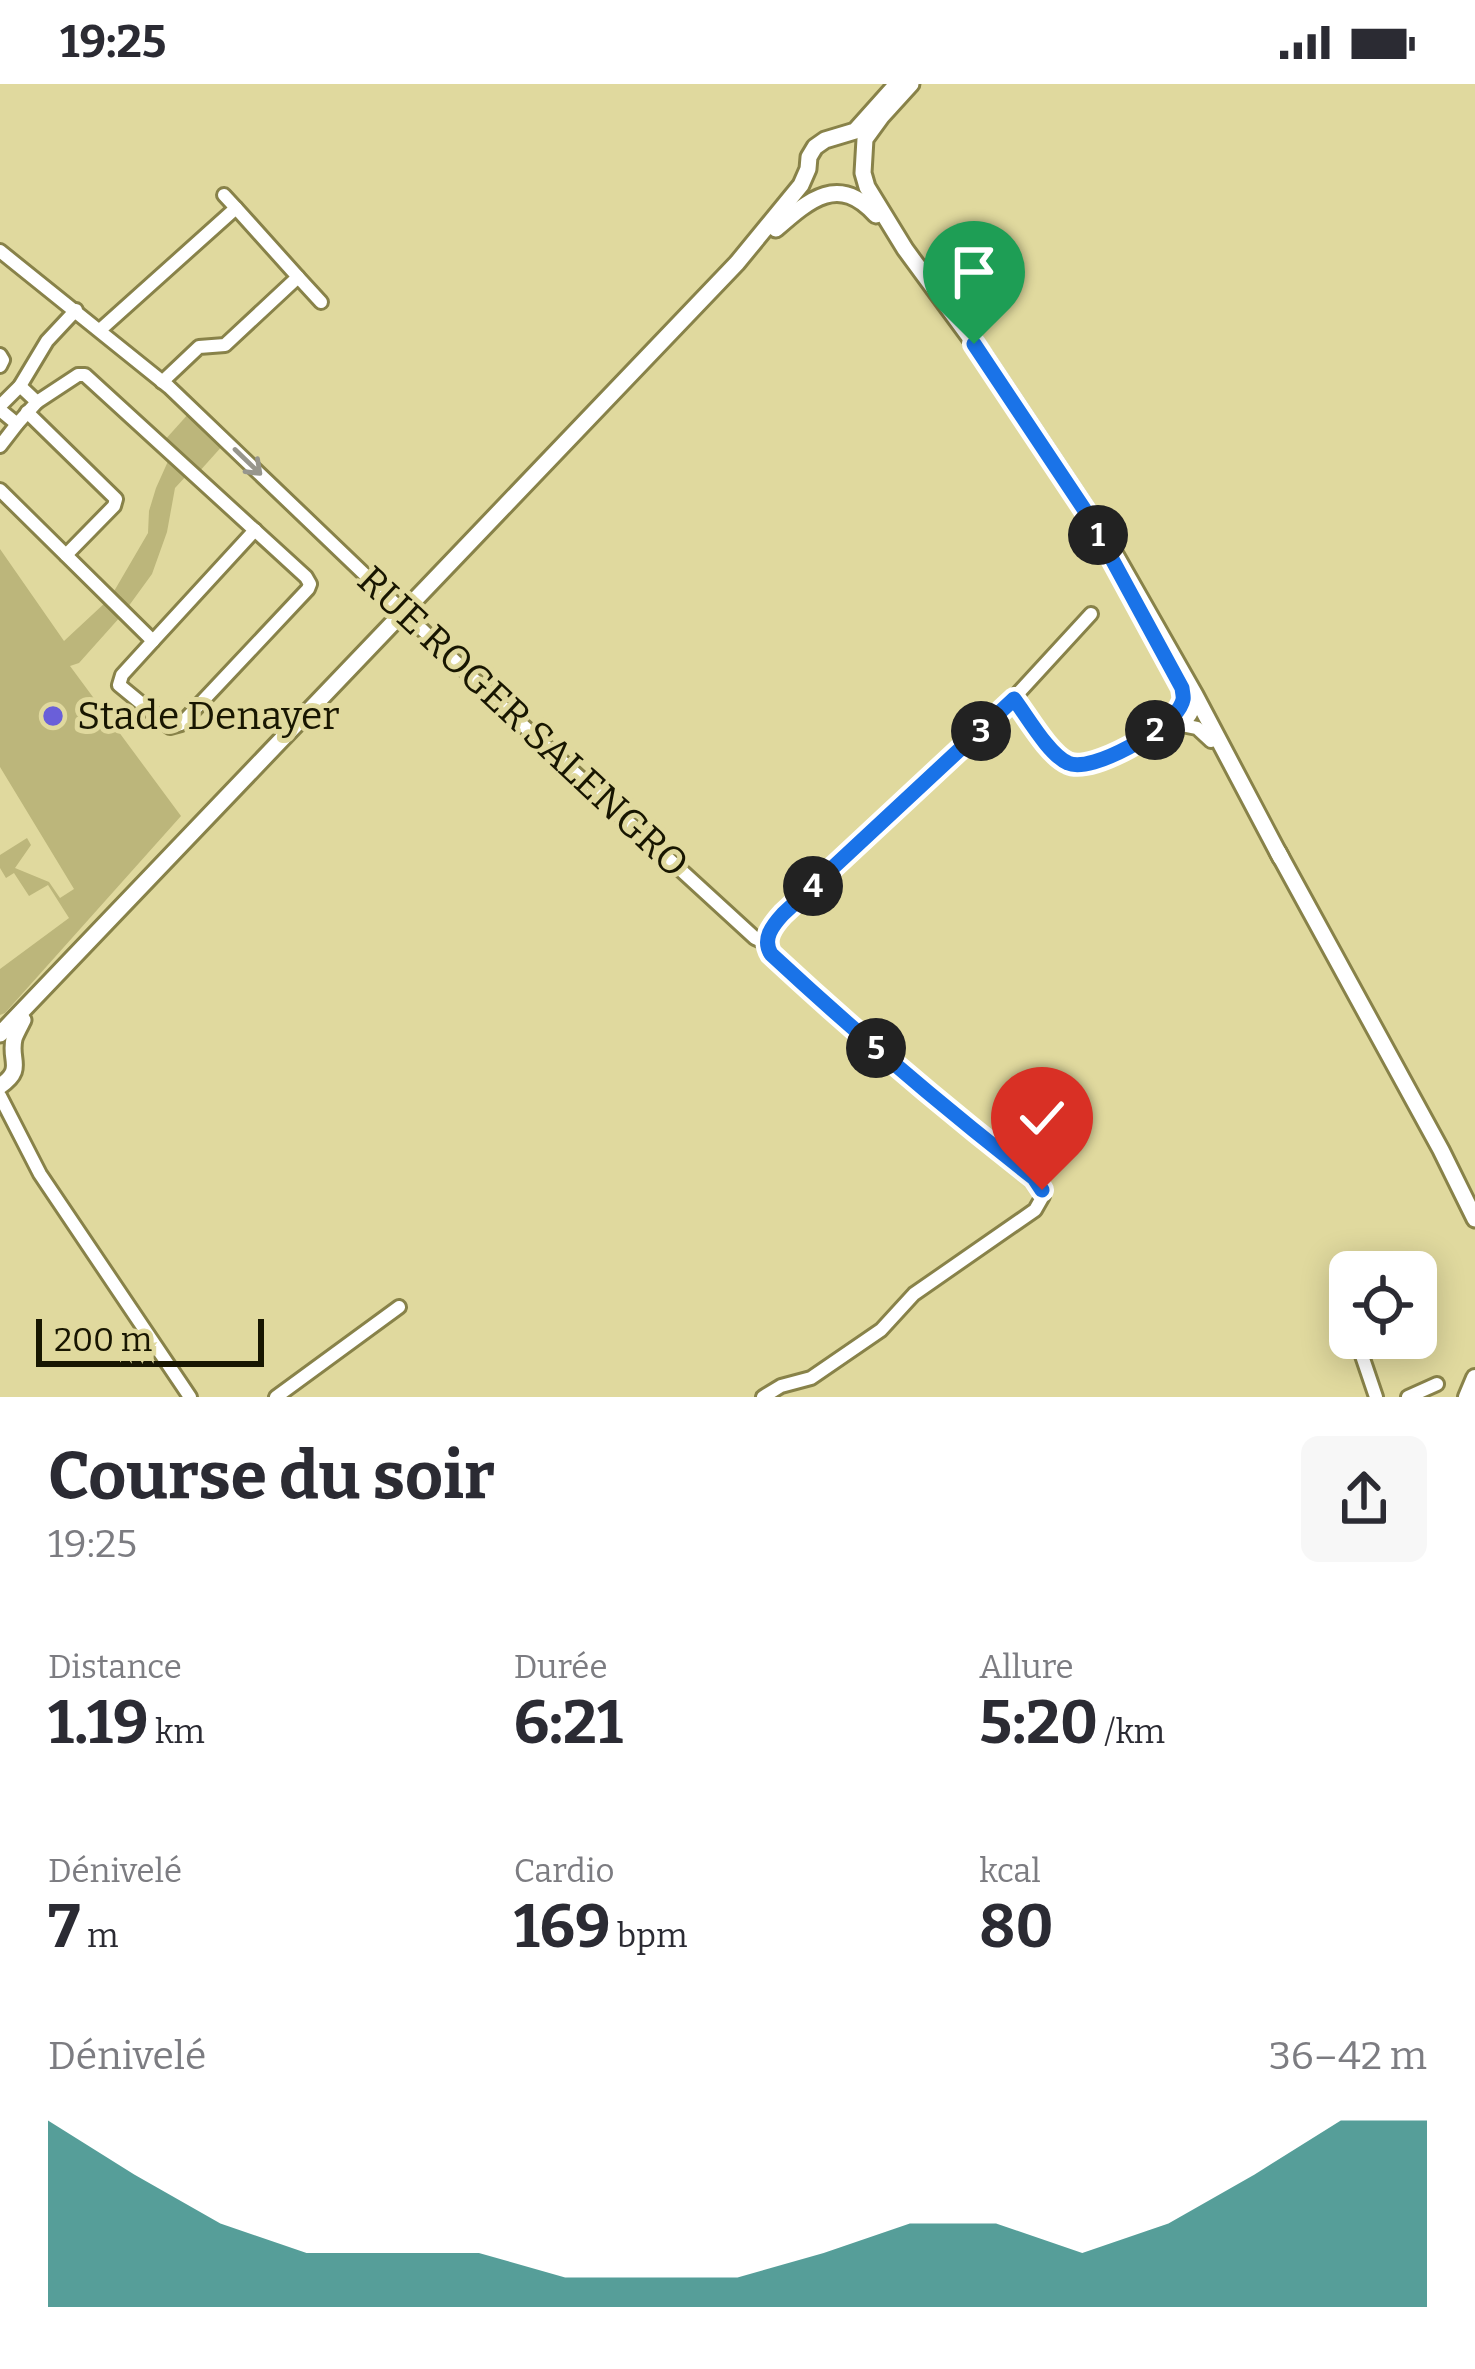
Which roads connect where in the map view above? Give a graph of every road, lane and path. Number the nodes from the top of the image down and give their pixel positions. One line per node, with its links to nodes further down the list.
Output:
1 (897, 84): 3 (main road)
2 (911, 84): 4 (main road)
3 (837, 138): 4 (main road); 5 (main road)
4 (862, 166): 6 (main road); 9 (main road)
5 (808, 169): 6 (main road); 11 (main road)
6 (837, 193): 9 (main road); 11 (main road)
7 (224, 195): 8 (street)
8 (236, 208): 12 (street); 15 (street)
9 (905, 249): 29 (main road)
10 (0, 250): 14 (street, RUE ROGER SALENGRO)
11 (737, 263): 25 (main road)
12 (298, 277): 13 (street); 16 (street)
13 (320, 302)
14 (76, 310): 15 (street, RUE ROGER SALENGRO); 17 (street)
15 (100, 330): 16 (street, RUE ROGER SALENGRO)
16 (162, 382): 25 (street, RUE ROGER SALENGRO, one-way to 25)
17 (20, 386): 18 (street); 19 (street)
18 (32, 407): 20 (street); 23 (street); 24 (street)
19 (0, 408): 20 (street)
20 (16, 424): 21 (street)
21 (0, 446)
22 (0, 490): 24 (street)
23 (255, 530): 27 (street); 27 (street)
24 (66, 555): 27 (street)
25 (403, 610): 33 (street, RUE ROGER SALENGRO); 34 (main road)
26 (1090, 614): 28 (street)
27 (153, 641)
28 (1014, 699): 30 (street); 33 (street)
29 (1194, 702): 30 (street); 30 (street); 31 (main road); 32 (main road)
30 (1178, 720): 31 (street)
31 (1211, 741): 32 (main road)
32 (1281, 858): 39 (main road)
33 (766, 943): 47 (street, RUE ROGER SALENGRO)
34 (32, 1001): 35 (main road); 36 (main road)
35 (0, 1037): 36 (main road)
36 (14, 1053): 37 (main road)
37 (6, 1081): 40 (street)
38 (0, 1096): 40 (street)
39 (1475, 1219)
40 (112, 1278): 45 (street)
41 (400, 1307): 46 (street)
42 (1363, 1359): 48 (street)
43 (1475, 1378): 50 (highway)
44 (1437, 1384): 49 (street)
45 (190, 1397)
46 (275, 1397)
47 (763, 1397)
48 (1376, 1397)
49 (1408, 1397)
50 (1467, 1397)

